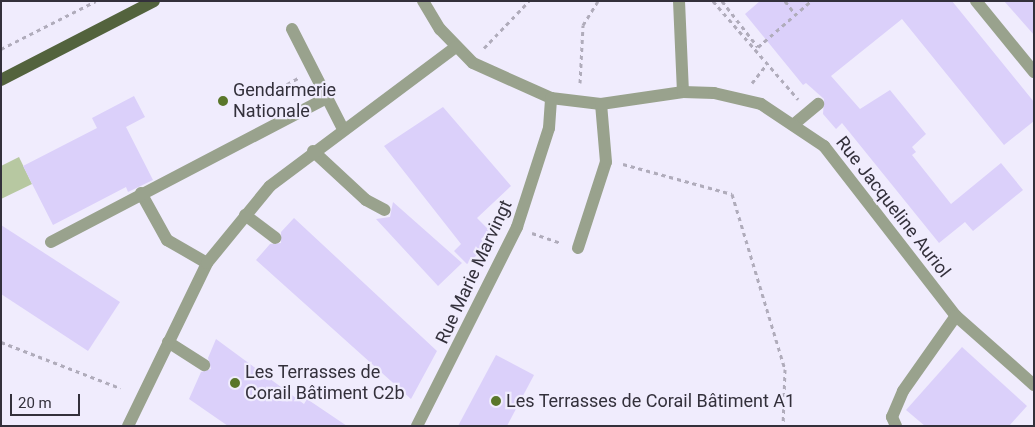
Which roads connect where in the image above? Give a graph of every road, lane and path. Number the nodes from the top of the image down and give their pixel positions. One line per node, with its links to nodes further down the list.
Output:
1 (96, 1): 15 (path)
2 (154, 1): 19 (main road)
3 (423, 1): 14 (street, Rue Jacqueline Auriol)
4 (529, 1): 16 (path)
5 (598, 1): 24 (path)
6 (678, 1): 20 (street)
7 (713, 1): 17 (path)
8 (722, 1): 12 (path)
9 (785, 1): 12 (path)
10 (811, 1): 12 (path)
11 (976, 1): 18 (street)
12 (796, 14)
13 (292, 29): 22 (street)
14 (456, 47): 16 (street, Rue Jacqueline Auriol); 28 (street)
15 (1, 49)
16 (473, 63): 21 (street, Rue Jacqueline Auriol)
17 (767, 64): 23 (path); 26 (path)
18 (1034, 72)
19 (1, 80)
20 (683, 92): 23 (street, Rue Jacqueline Auriol); 25 (street, Rue Jacqueline Auriol)
21 (551, 98): 24 (street, Rue Jacqueline Auriol); 34 (street, Rue Marie Marvingt)
22 (325, 99): 28 (street); 31 (street)
23 (747, 100): 27 (street, Rue Jacqueline Auriol)
24 (579, 101): 25 (street, Rue Jacqueline Auriol)
25 (601, 104): 30 (street)
26 (814, 108): 27 (street)
27 (793, 125): 39 (street, Rue Jacqueline Auriol)
28 (343, 129): 29 (street)
29 (313, 151): 32 (street); 33 (street)
30 (606, 160): 37 (street); 47 (path)
31 (141, 194): 36 (street); 38 (street)
32 (385, 210)
33 (245, 215): 35 (street); 38 (street)
34 (517, 227): 37 (path); 46 (street, Rue Marie Marvingt)
35 (275, 238)
36 (51, 242)
37 (578, 248)
38 (206, 263): 41 (street)
39 (956, 316): 43 (street, Rue Jacqueline Auriol); 48 (street)
40 (1, 342): 44 (path)
41 (168, 342): 42 (street); 45 (street)
42 (204, 366)
43 (1034, 385)
44 (120, 388)
45 (128, 426)
46 (417, 426)
47 (783, 426)
48 (896, 426)

